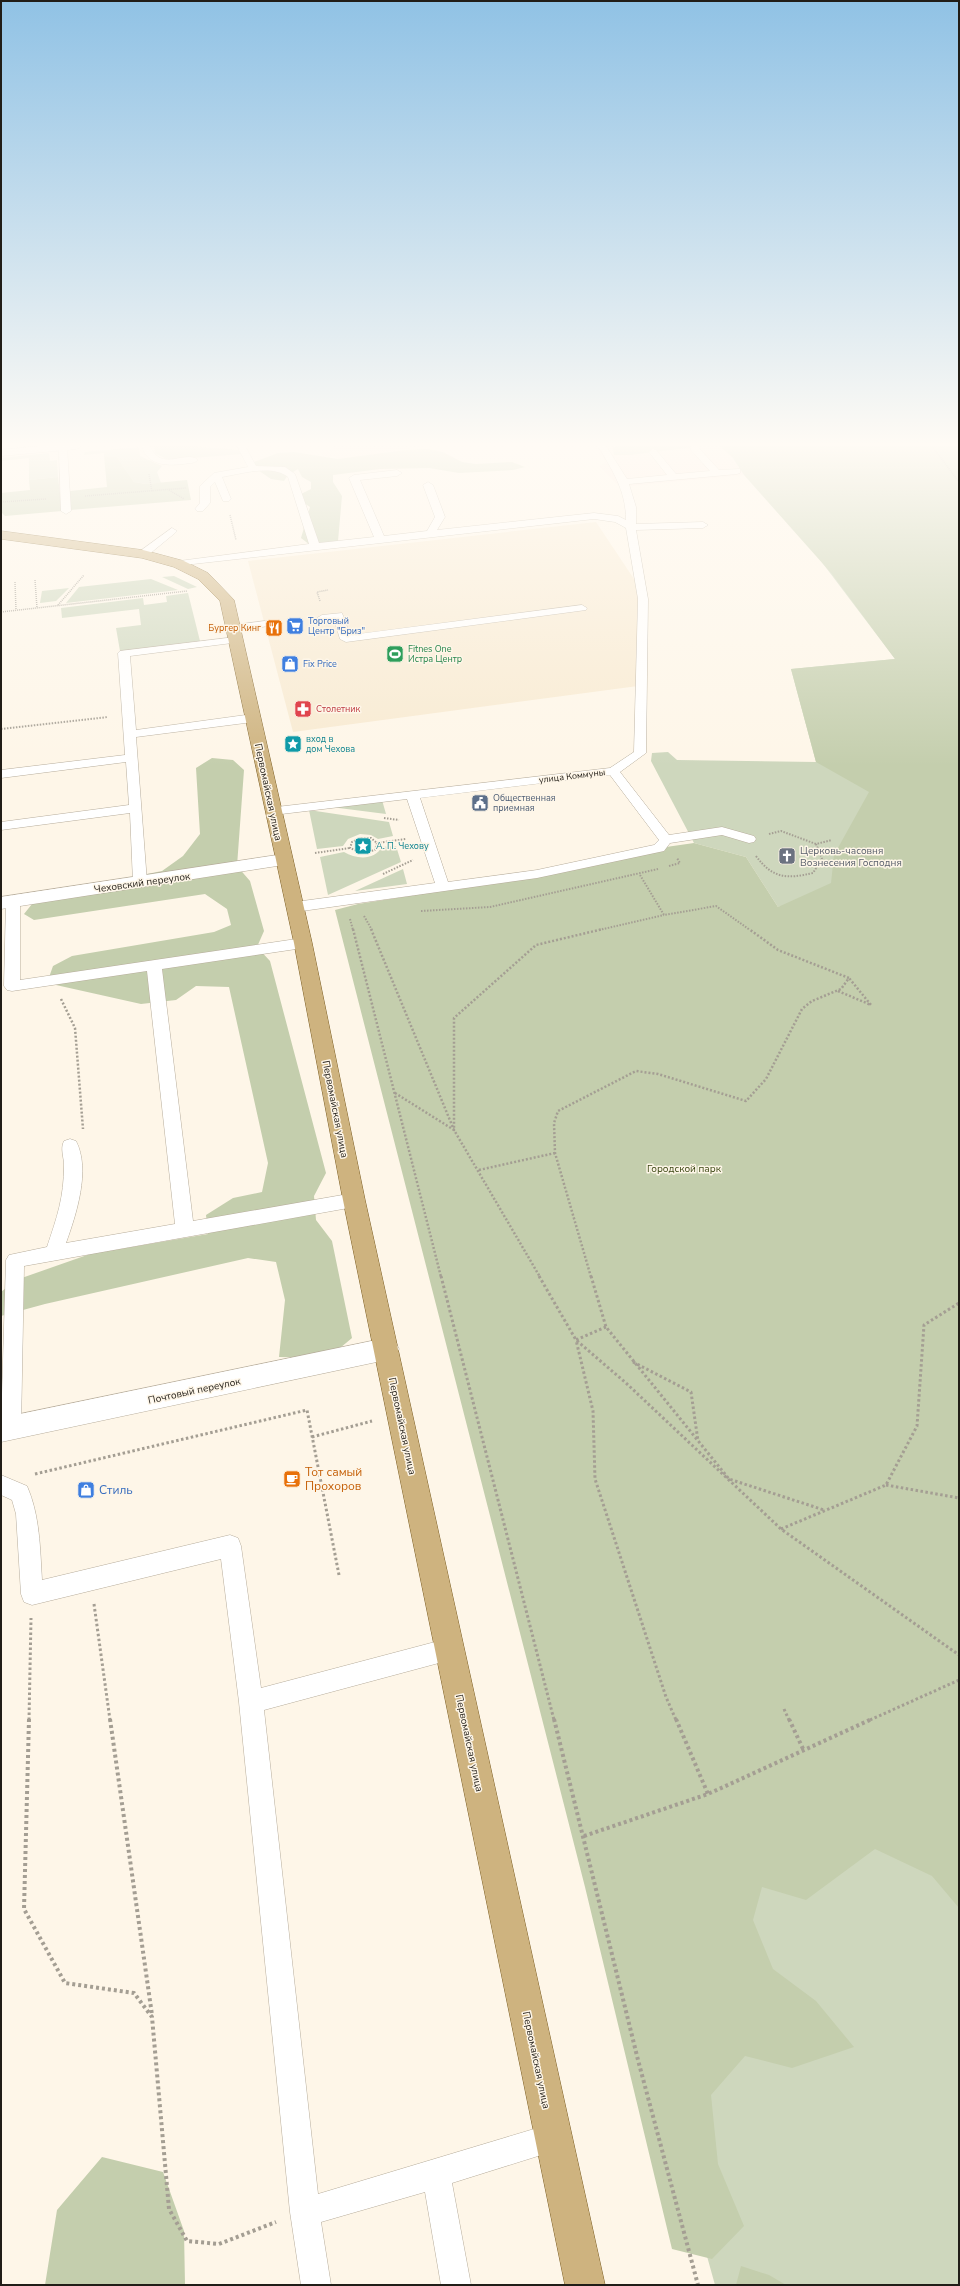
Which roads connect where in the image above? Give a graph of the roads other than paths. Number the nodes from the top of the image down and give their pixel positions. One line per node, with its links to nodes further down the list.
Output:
1 (134, 553): 4 (main road, Первомайская улица)
2 (262, 553): 5 (lane)
3 (635, 553): 13 (lane, улица Коммуны)
4 (143, 554): 5 (main road, Первомайская улица)
5 (179, 564): 9 (main road, Первомайская улица)
6 (582, 608): 7 (lane)
7 (322, 618)
8 (265, 624): 9 (lane)
9 (234, 634): 10 (main road, Первомайская улица); 11 (lane)
10 (253, 718): 11 (lane); 17 (main road, Первомайская улица)
11 (130, 734): 12 (lane)
12 (132, 758): 14 (lane); 16 (lane)
13 (613, 771): 15 (lane, улица Коммуны); 20 (lane)
14 (1, 774)
15 (412, 794): 17 (lane, улица Коммуны); 23 (lane)
16 (136, 808): 18 (lane); 22 (lane)
17 (273, 811): 21 (main road, Первомайская улица)
18 (1, 826)
19 (749, 839): 20 (lane)
20 (666, 840): 23 (lane)
21 (284, 860): 22 (street, Чеховский переулок); 25 (main road, Первомайская улица)
22 (140, 882): 24 (street, Чеховский переулок)
23 (444, 888): 25 (lane)
24 (7, 902): 27 (lane)
25 (295, 907): 26 (main road, Первомайская улица)
26 (303, 943): 27 (lane); 29 (main road, Первомайская улица)
27 (154, 967): 30 (lane)
28 (70, 1146): 31 (lane)
29 (354, 1200): 30 (lane); 32 (main road, Первомайская улица)
30 (185, 1230): 31 (lane)
31 (54, 1253): 33 (lane)
32 (386, 1349): 33 (street, Почтовый переулок); 35 (main road, Первомайская улица)
33 (6, 1429)
34 (1, 1485): 36 (lane)
35 (450, 1649): 36 (lane); 37 (main road, Первомайская улица)
36 (251, 1702): 39 (lane)
37 (554, 2137): 38 (lane); 42 (main road, Первомайская улица)
38 (436, 2174): 39 (lane); 41 (lane)
39 (305, 2212): 40 (lane)
40 (316, 2285)
41 (456, 2285)
42 (585, 2285)

